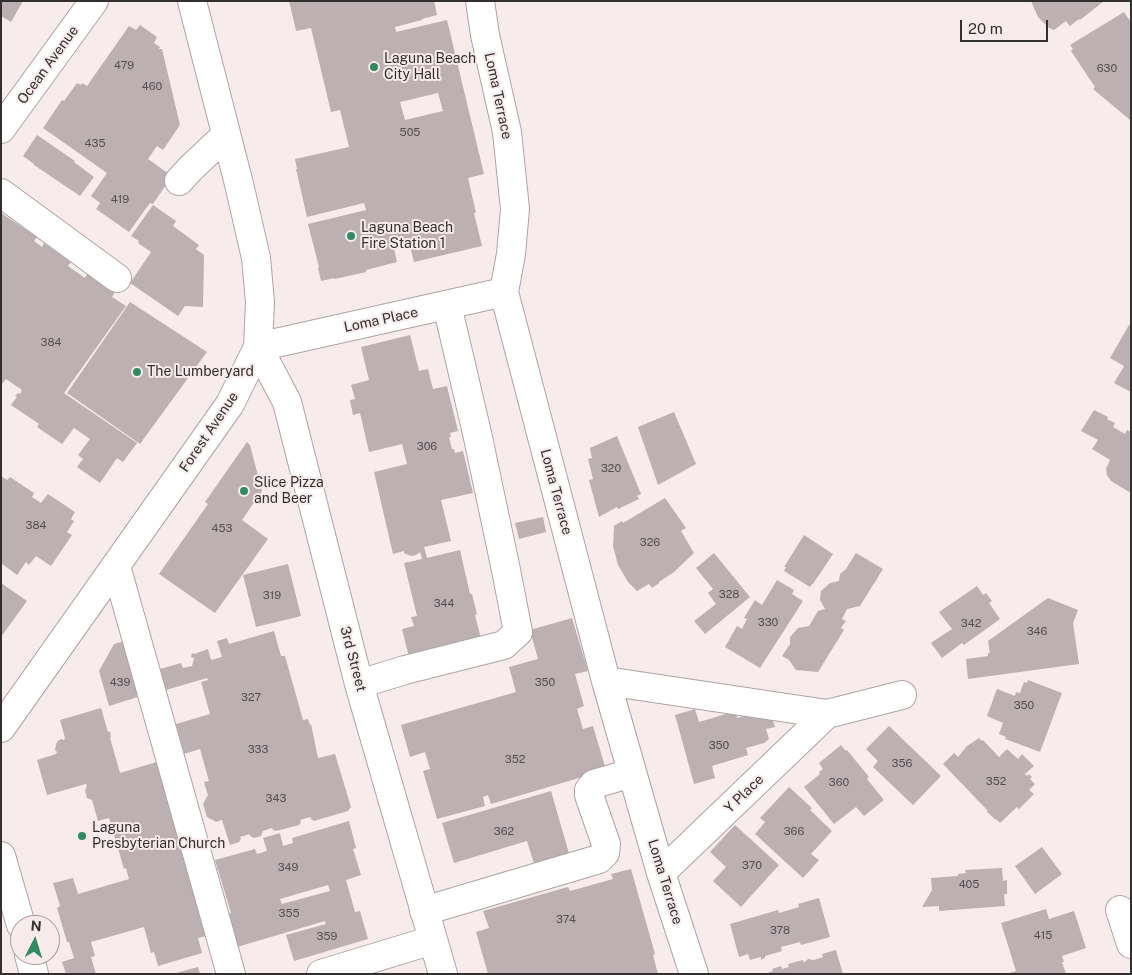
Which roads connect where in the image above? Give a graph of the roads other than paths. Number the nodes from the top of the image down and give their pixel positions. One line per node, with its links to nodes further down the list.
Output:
1 (94, 1): 4 (street, Ocean Avenue)
2 (192, 1): 5 (street, Forest Avenue)
3 (480, 1): 9 (street, Loma Terrace)
4 (1, 130)
5 (226, 135): 6 (street); 11 (street, Forest Avenue)
6 (180, 181)
7 (1, 192): 8 (street)
8 (117, 278)
9 (504, 292): 10 (street, Loma Place); 13 (street, Loma Terrace)
10 (447, 305): 11 (street, Loma Place); 14 (street)
11 (258, 347): 12 (street, Forest Avenue); 14 (street, 3rd Street)
12 (116, 566): 17 (street, Forest Avenue); 26 (street)
13 (606, 681): 16 (street); 18 (street, Loma Terrace)
14 (359, 684): 22 (street, 3rd Street)
15 (902, 695): 16 (street)
16 (826, 714): 20 (street, Y Place)
17 (1, 728)
18 (632, 773): 20 (street, Loma Terrace); 22 (street)
19 (1, 856): 23 (street)
20 (661, 874): 29 (street, Loma Terrace)
21 (1120, 910): 25 (street)
22 (424, 911): 24 (street, 3rd Street)
23 (18, 915)
24 (433, 940): 27 (street); 28 (street, 3rd Street)
25 (1131, 944)
26 (232, 974)
27 (321, 974)
28 (443, 974)
29 (694, 974)

